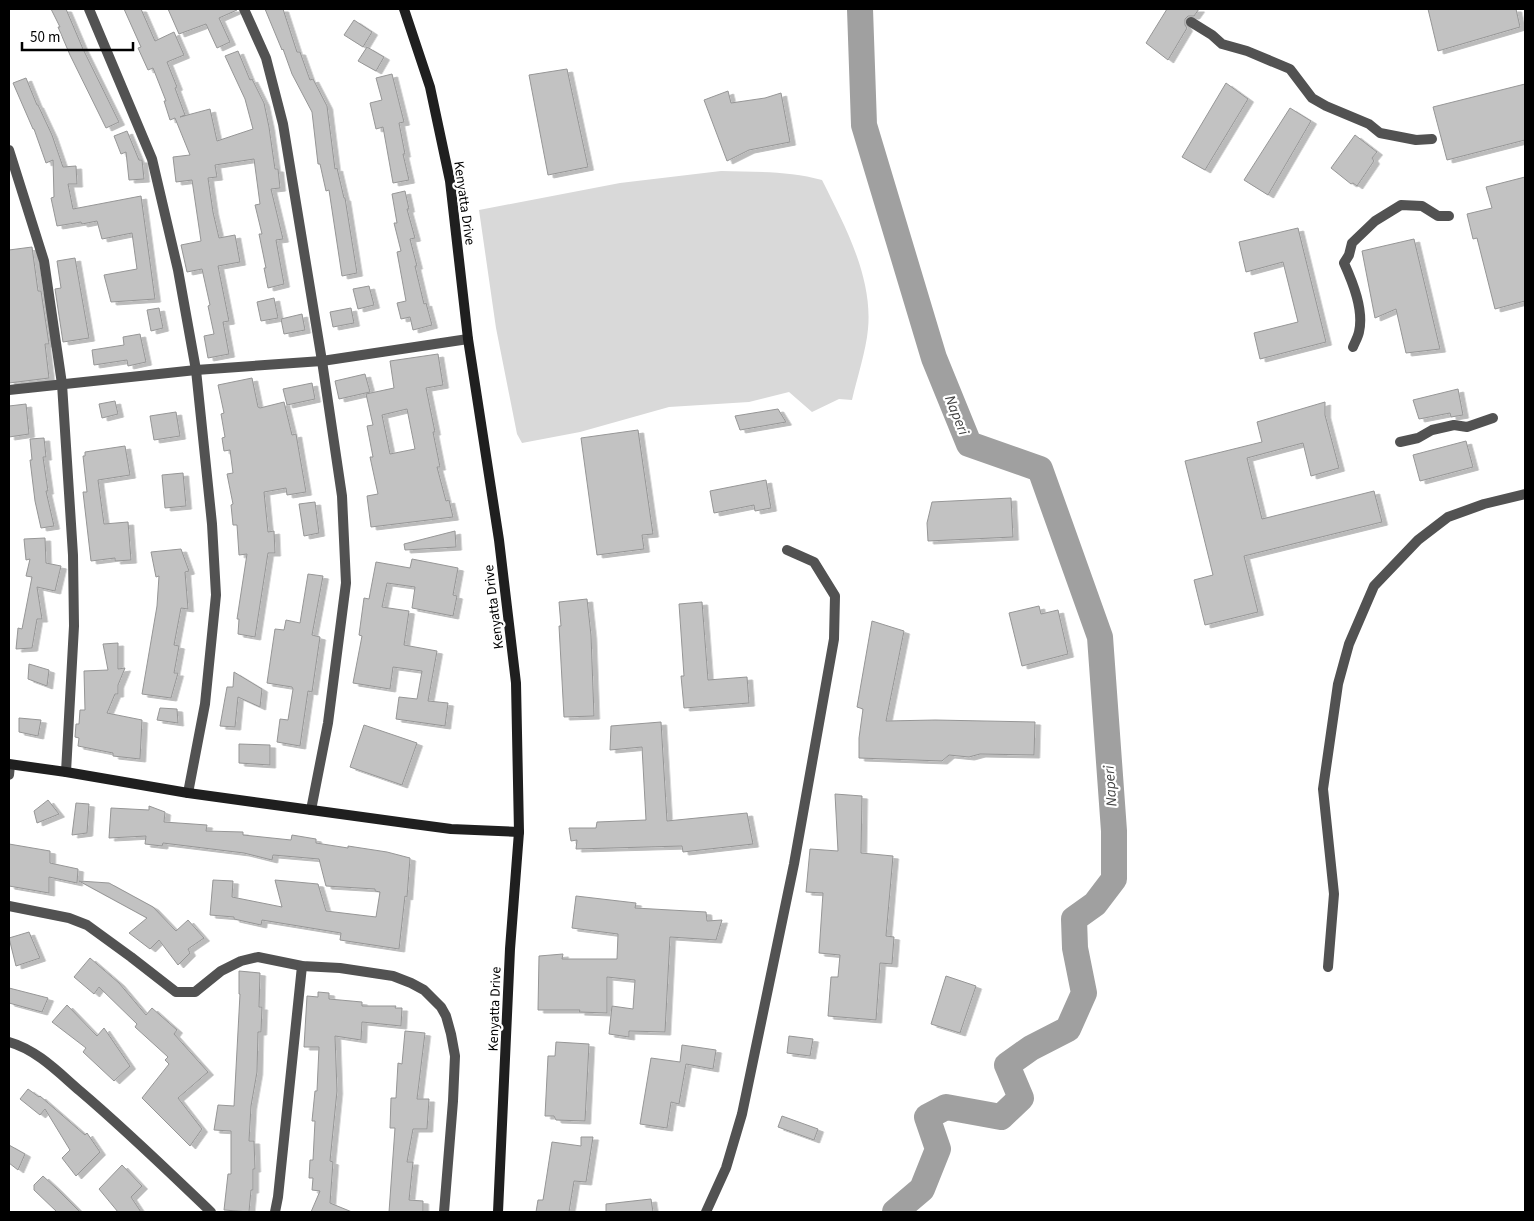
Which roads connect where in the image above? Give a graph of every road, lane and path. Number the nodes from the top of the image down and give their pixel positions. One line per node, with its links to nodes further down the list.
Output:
1 (89, 9): 11 (street)
2 (244, 9): 10 (street)
3 (404, 9): 8 (main road, Kenyatta Drive)
4 (1191, 22): 5 (street)
5 (1432, 139)
6 (9, 150): 12 (street)
7 (1449, 216): 9 (street)
8 (468, 339): 10 (street); 22 (main road, Kenyatta Drive)
9 (1353, 347)
10 (322, 361): 11 (street); 21 (street)
11 (196, 370): 12 (street); 20 (street)
12 (62, 384): 13 (street); 19 (street)
13 (9, 390)
14 (1493, 418): 15 (street)
15 (1400, 442)
16 (1525, 494): 25 (street)
17 (787, 550): 31 (street)
18 (9, 768): 19 (main road)
19 (66, 772): 20 (main road)
20 (188, 793): 21 (main road)
21 (310, 810): 22 (main road)
22 (519, 832): 30 (main road, Kenyatta Drive)
23 (9, 906): 24 (street)
24 (302, 966): 28 (street); 29 (street)
25 (1328, 967)
26 (9, 1042): 27 (street)
27 (211, 1212)
28 (275, 1212)
29 (444, 1212)
30 (498, 1212)
31 (706, 1212)

